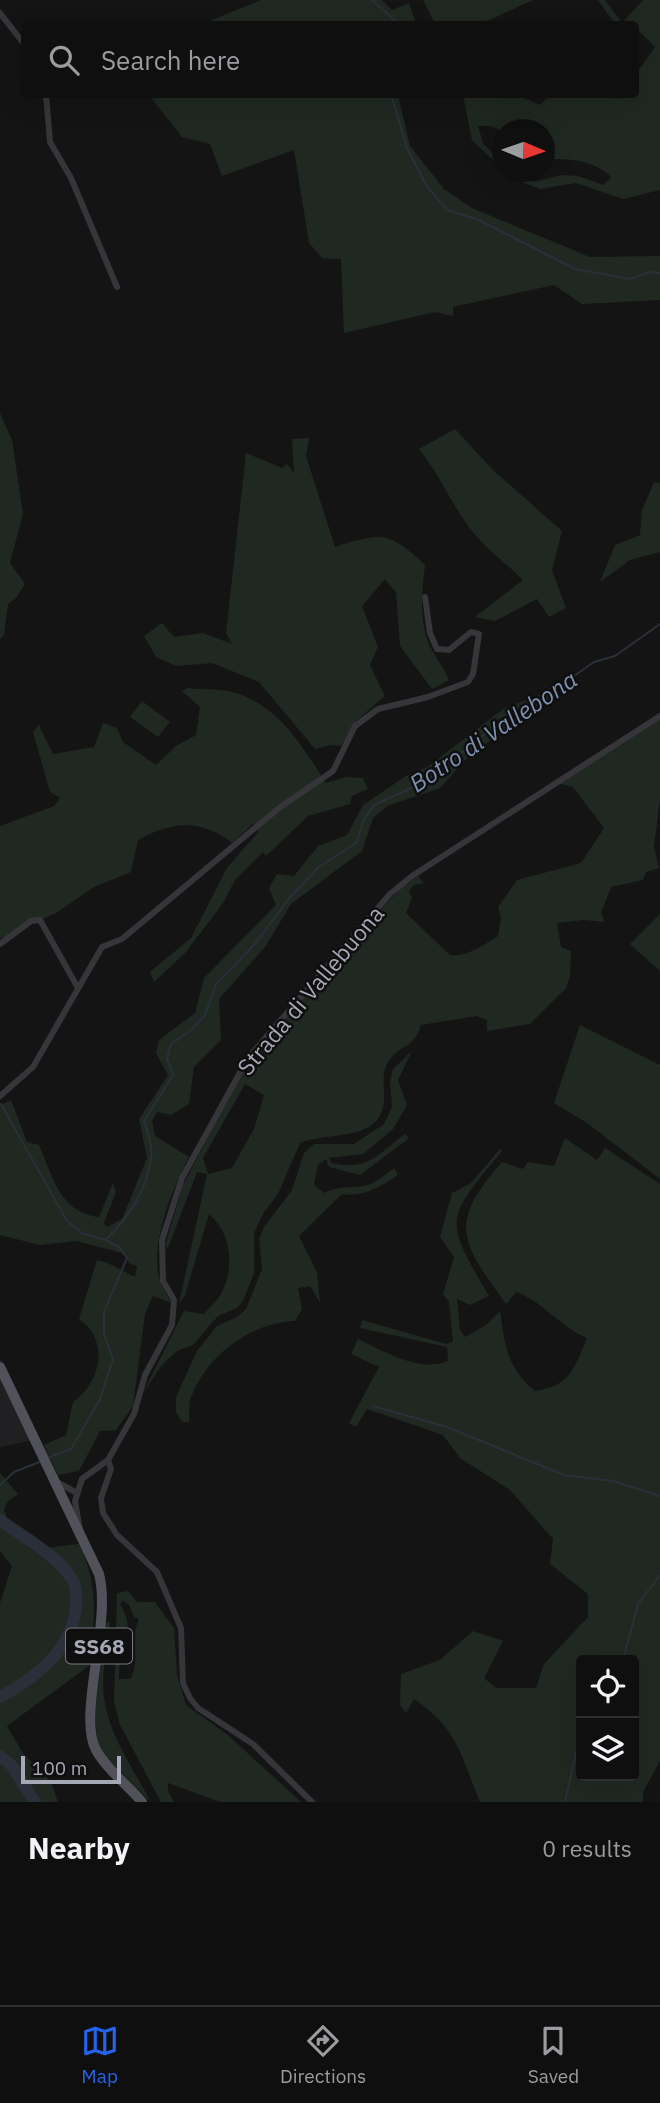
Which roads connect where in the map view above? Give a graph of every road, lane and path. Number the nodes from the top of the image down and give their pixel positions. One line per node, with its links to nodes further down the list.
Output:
1 (0, 13): 2 (street)
2 (21, 40)
3 (46, 98): 4 (street)
4 (117, 287)
5 (425, 597): 8 (street)
6 (660, 716): 11 (street, Strada di Vallebuona)
7 (0, 944): 8 (street)
8 (78, 988): 9 (street)
9 (1, 1096)
10 (0, 1367): 12 (main road, SS68)
11 (108, 1460): 13 (street); 16 (street)
12 (55, 1481): 13 (street); 14 (main road, SS68)
13 (77, 1493): 14 (street)
14 (80, 1531): 15 (main road, SS68)
15 (142, 1802)
16 (312, 1802)

